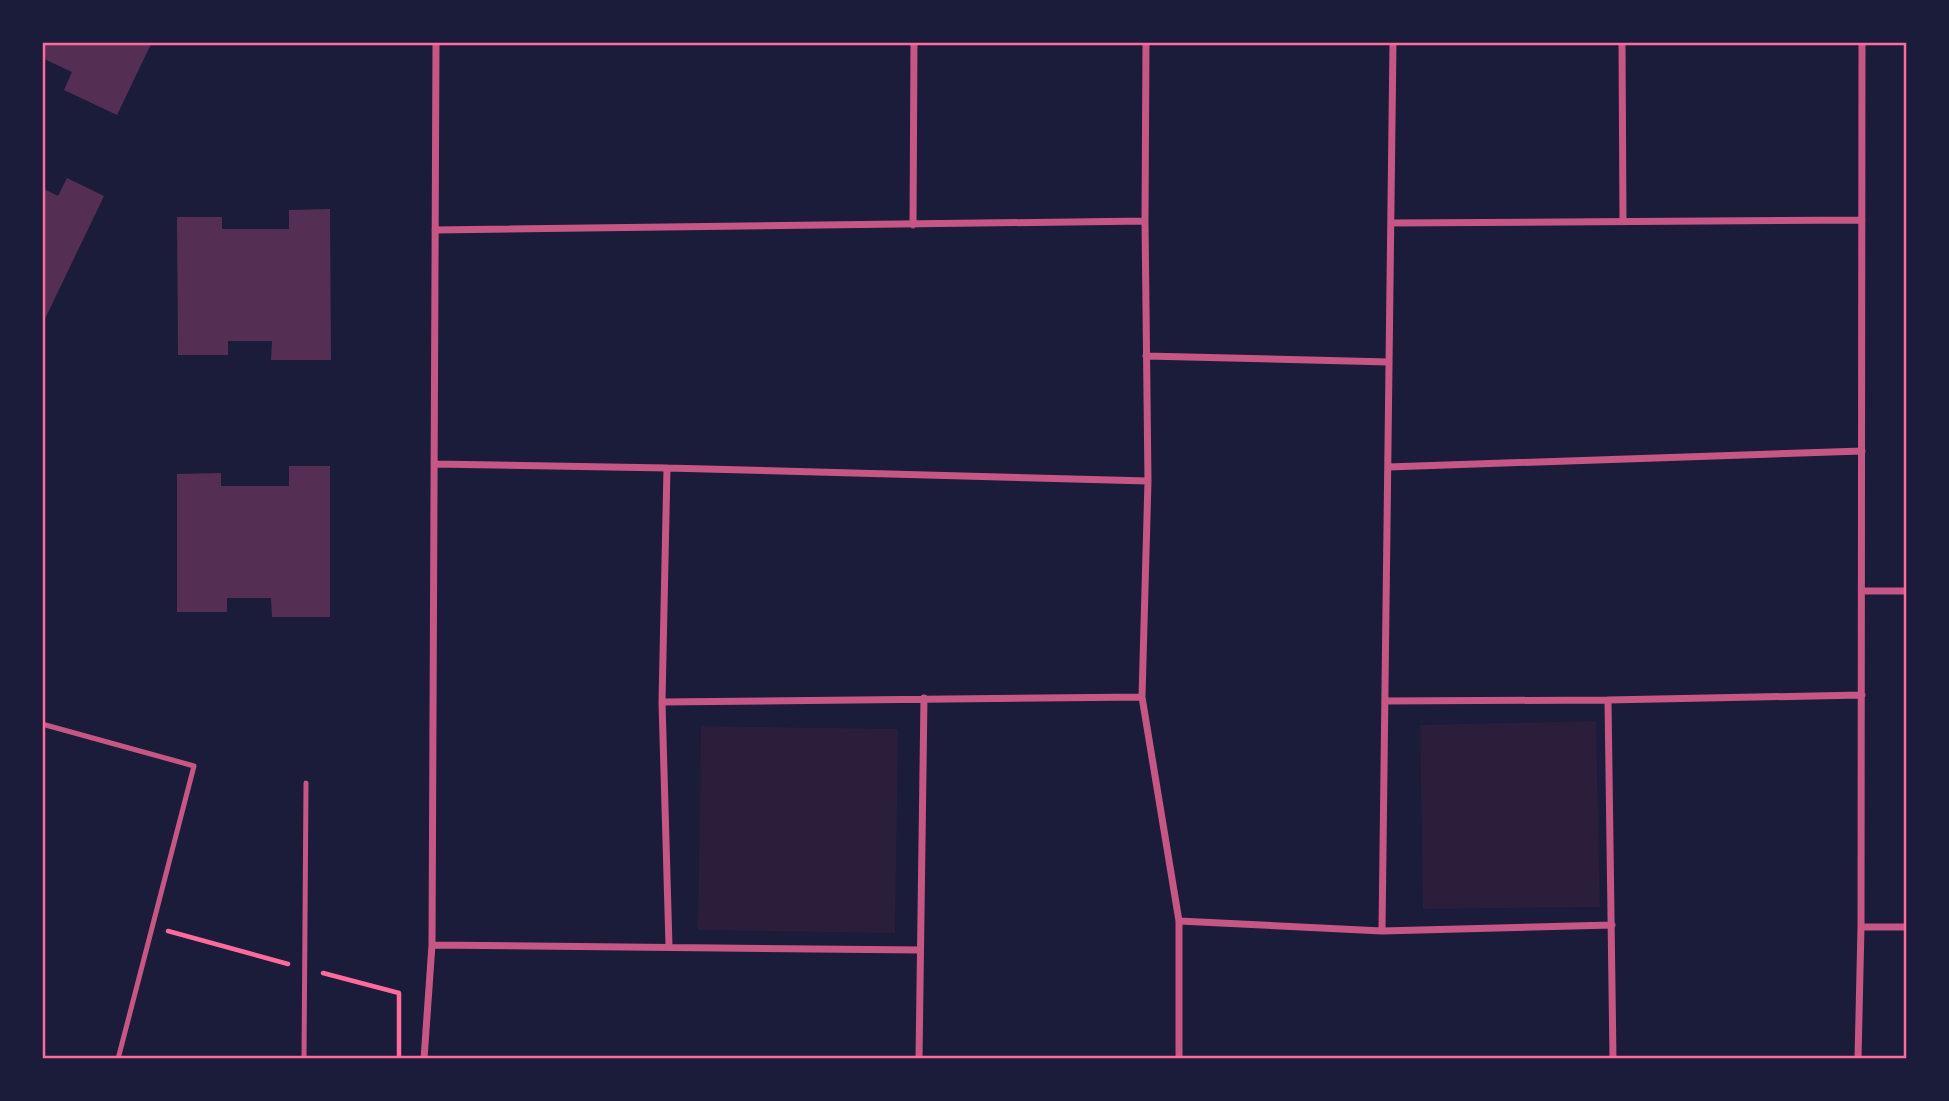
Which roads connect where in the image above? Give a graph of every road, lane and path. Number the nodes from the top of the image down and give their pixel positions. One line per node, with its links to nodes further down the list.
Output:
1 (436, 42): 12 (street)
2 (914, 42): 11 (street)
3 (1146, 42): 8 (street)
4 (1393, 42): 10 (street)
5 (1622, 42): 9 (street)
6 (1862, 42): 7 (street)
7 (1862, 220): 9 (street); 15 (street)
8 (1145, 221): 11 (street); 13 (street)
9 (1623, 221): 10 (street)
10 (1391, 223): 14 (street)
11 (912, 225): 12 (street)
12 (435, 230): 16 (street)
13 (1146, 356): 14 (street); 19 (street)
14 (1389, 362): 17 (street)
15 (1862, 450): 17 (street); 21 (street)
16 (434, 464): 18 (street); 36 (street)
17 (1388, 467): 26 (street)
18 (667, 468): 19 (street); 27 (street)
19 (1148, 481): 23 (street)
20 (1907, 591): 21 (street)
21 (1862, 592): 22 (street)
22 (1862, 695): 25 (street); 33 (street)
23 (1142, 697): 24 (street); 30 (street)
24 (924, 698): 27 (street); 38 (street)
25 (1608, 700): 26 (street); 31 (street)
26 (1385, 701): 35 (street)
27 (662, 702): 37 (street)
28 (42, 724): 32 (lane)
29 (306, 783): 39 (lane)
30 (1180, 921): 35 (street); 45 (street)
31 (1612, 925): 35 (street); 46 (street)
32 (153, 927): 39 (path); 40 (lane)
33 (1861, 927): 34 (street); 47 (street)
34 (1907, 927)
35 (1382, 931)
36 (432, 945): 37 (street); 43 (street)
37 (669, 946): 38 (street)
38 (920, 950): 44 (street)
39 (305, 968): 41 (lane); 42 (path)
40 (118, 1059)
41 (304, 1059)
42 (400, 1059)
43 (424, 1059)
44 (919, 1059)
45 (1179, 1059)
46 (1613, 1059)
47 (1858, 1059)

